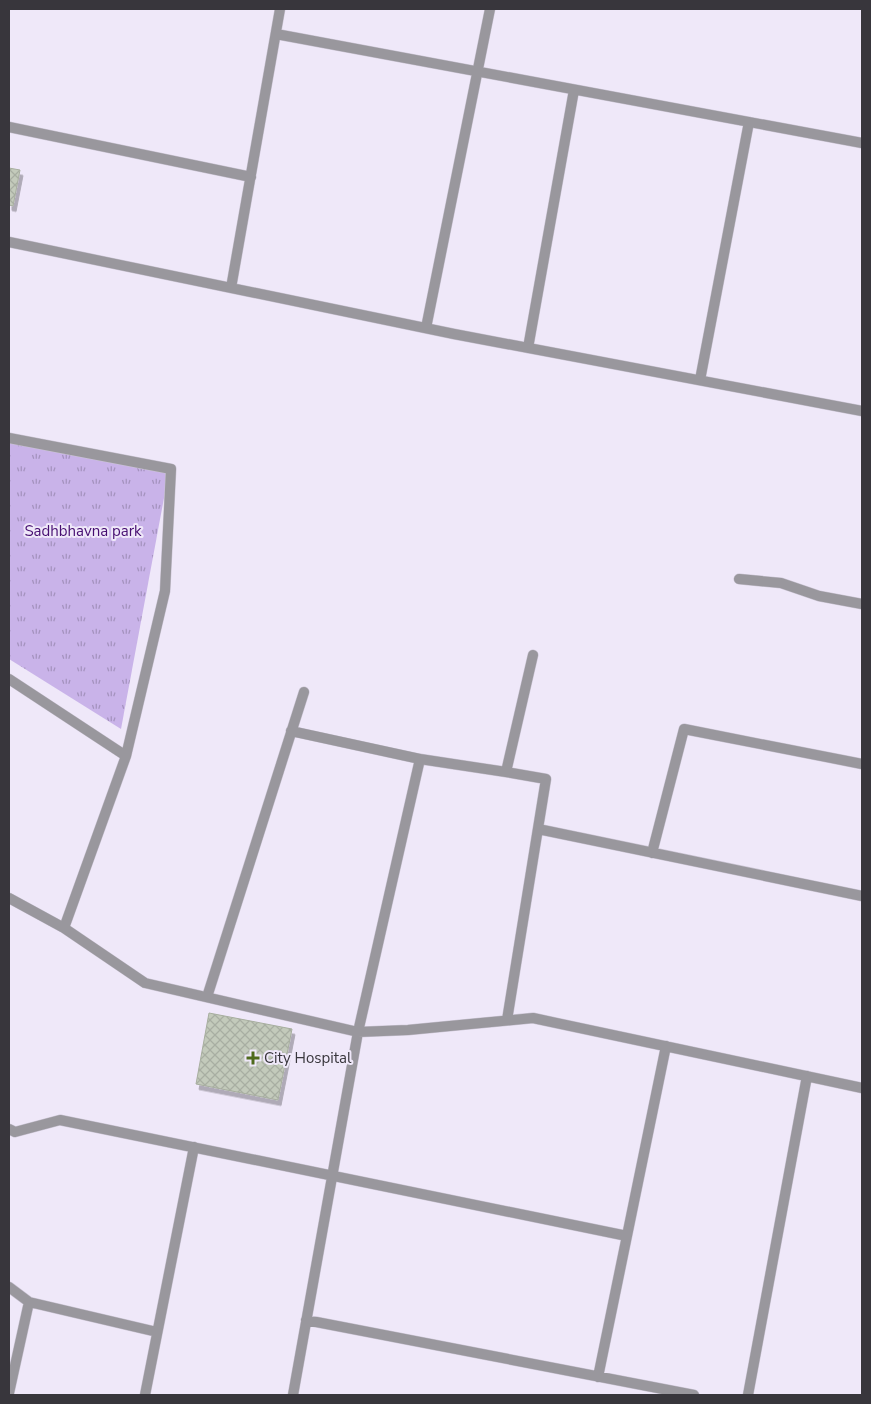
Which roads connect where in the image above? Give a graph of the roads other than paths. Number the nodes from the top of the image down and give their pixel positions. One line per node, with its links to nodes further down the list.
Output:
1 (280, 9): 3 (street)
2 (490, 9): 4 (street)
3 (276, 34): 4 (street); 9 (street)
4 (477, 72): 5 (street); 12 (street)
5 (574, 90): 6 (street); 13 (street)
6 (749, 122): 8 (street); 14 (street)
7 (9, 127): 9 (street)
8 (862, 144)
9 (251, 177): 11 (street)
10 (9, 242): 11 (street)
11 (231, 288): 12 (street)
12 (426, 328): 13 (street)
13 (528, 348): 14 (street)
14 (700, 380): 15 (street)
15 (862, 411)
16 (9, 438): 23 (street)
17 (739, 578): 18 (street)
18 (862, 604)
19 (533, 655): 26 (street)
20 (9, 679): 23 (street)
21 (304, 692): 22 (street)
22 (291, 731): 24 (street); 32 (street)
23 (126, 756): 31 (street)
24 (420, 759): 26 (street); 34 (street)
25 (862, 764): 28 (street)
26 (506, 772): 27 (street)
27 (538, 829): 28 (street); 33 (street)
28 (652, 852): 29 (street)
29 (862, 896)
30 (9, 898): 31 (street)
31 (64, 928): 32 (street)
32 (207, 997): 34 (street)
33 (507, 1020): 34 (street); 35 (street)
34 (358, 1032): 40 (street)
35 (666, 1046): 36 (street); 41 (street)
36 (808, 1076): 37 (street); 51 (street)
37 (862, 1088)
38 (9, 1129): 39 (street)
39 (194, 1147): 40 (street); 45 (street)
40 (332, 1174): 41 (street); 44 (street)
41 (627, 1236): 46 (street)
42 (9, 1287): 43 (street)
43 (29, 1302): 45 (street); 47 (street)
44 (306, 1320): 46 (street); 49 (street)
45 (157, 1332): 48 (street)
46 (598, 1376): 50 (street)
47 (9, 1393)
48 (145, 1395)
49 (292, 1395)
50 (694, 1395)
51 (748, 1395)

